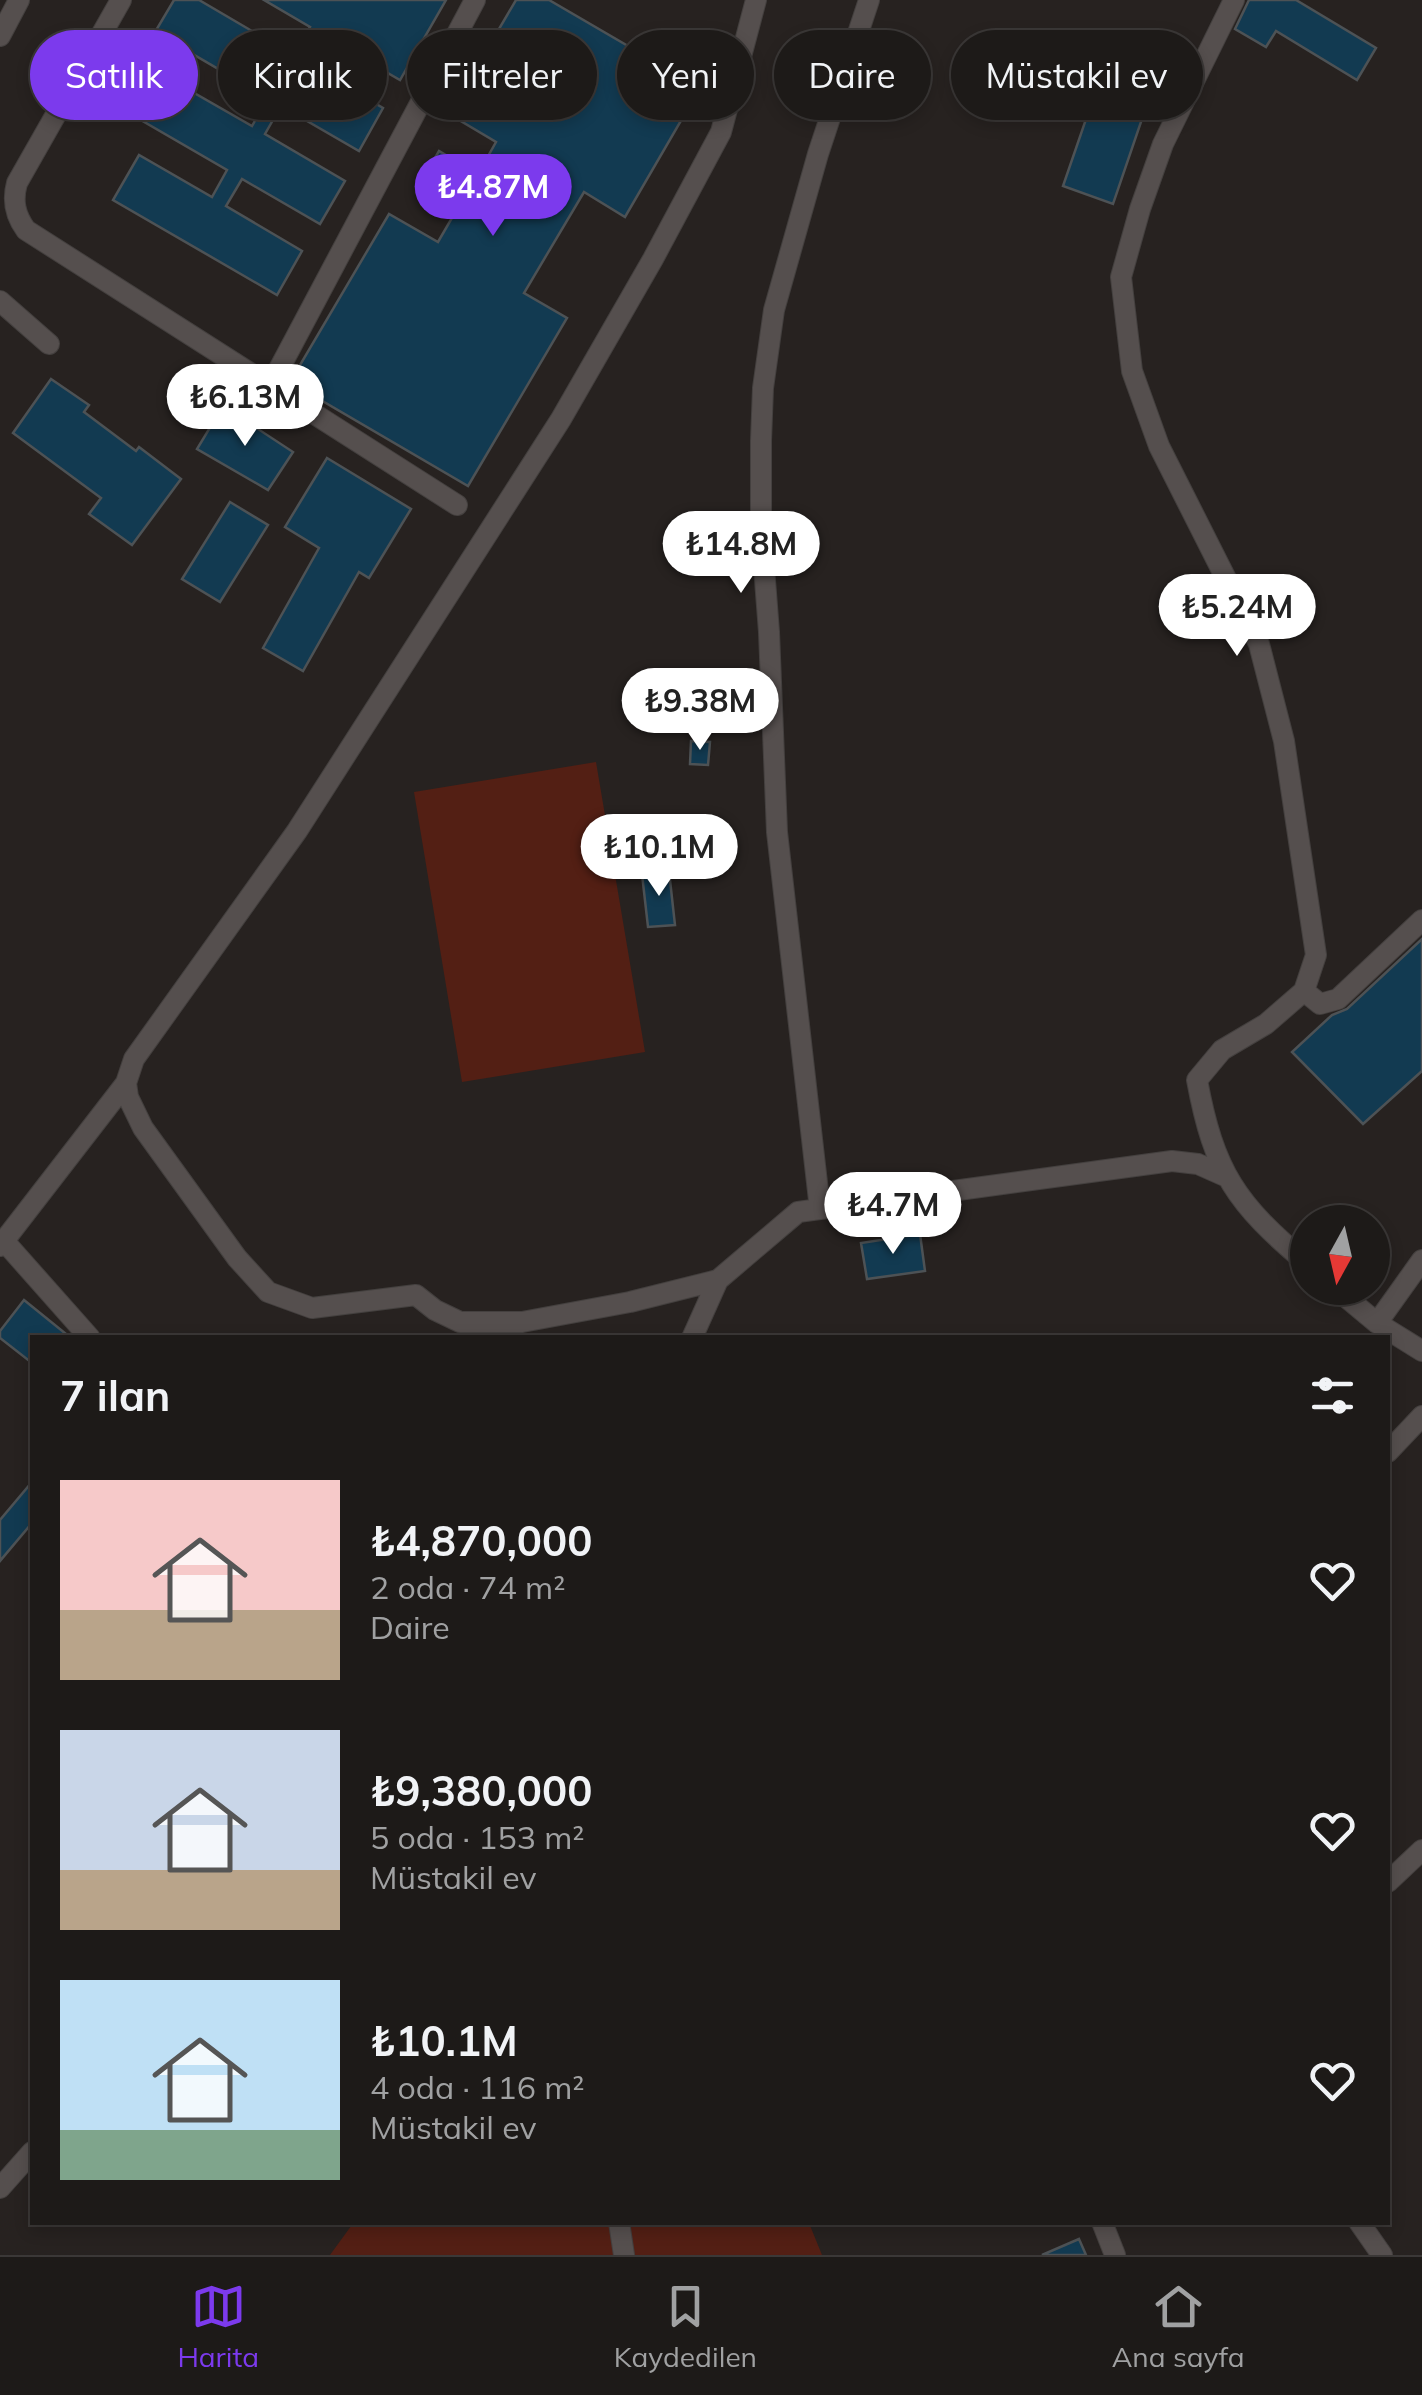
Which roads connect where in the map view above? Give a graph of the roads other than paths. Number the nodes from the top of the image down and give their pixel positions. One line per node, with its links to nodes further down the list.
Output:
1 (19, 0): 7 (street)
2 (122, 0): 10 (street)
3 (475, 0): 10 (street)
4 (756, 0): 14 (street)
5 (869, 0): 16 (street)
6 (1234, 0): 13 (street)
7 (0, 36)
8 (0, 302): 9 (street)
9 (49, 344)
10 (269, 388): 11 (street)
11 (457, 505)
12 (1422, 920): 13 (street)
13 (1304, 991): 15 (street)
14 (126, 1083): 17 (street); 23 (street)
15 (1224, 1176): 16 (street); 18 (street)
16 (820, 1209): 20 (street)
17 (2, 1244): 24 (street)
18 (1290, 1249)
19 (1422, 1260): 22 (street)
20 (718, 1280): 23 (street); 25 (street)
21 (1355, 1305): 22 (street)
22 (1377, 1323): 26 (street)
23 (487, 1330)
24 (87, 1335)
25 (693, 1335)
26 (1422, 1351)
27 (1422, 1416): 28 (street)
28 (1390, 1450)
29 (1422, 1850): 30 (street)
30 (1390, 1880)
31 (30, 2154): 32 (street)
32 (0, 2188)
33 (619, 2225): 36 (street)
34 (1103, 2225): 37 (street)
35 (1361, 2225): 38 (street)
36 (624, 2255)
37 (1114, 2255)
38 (1382, 2255)

